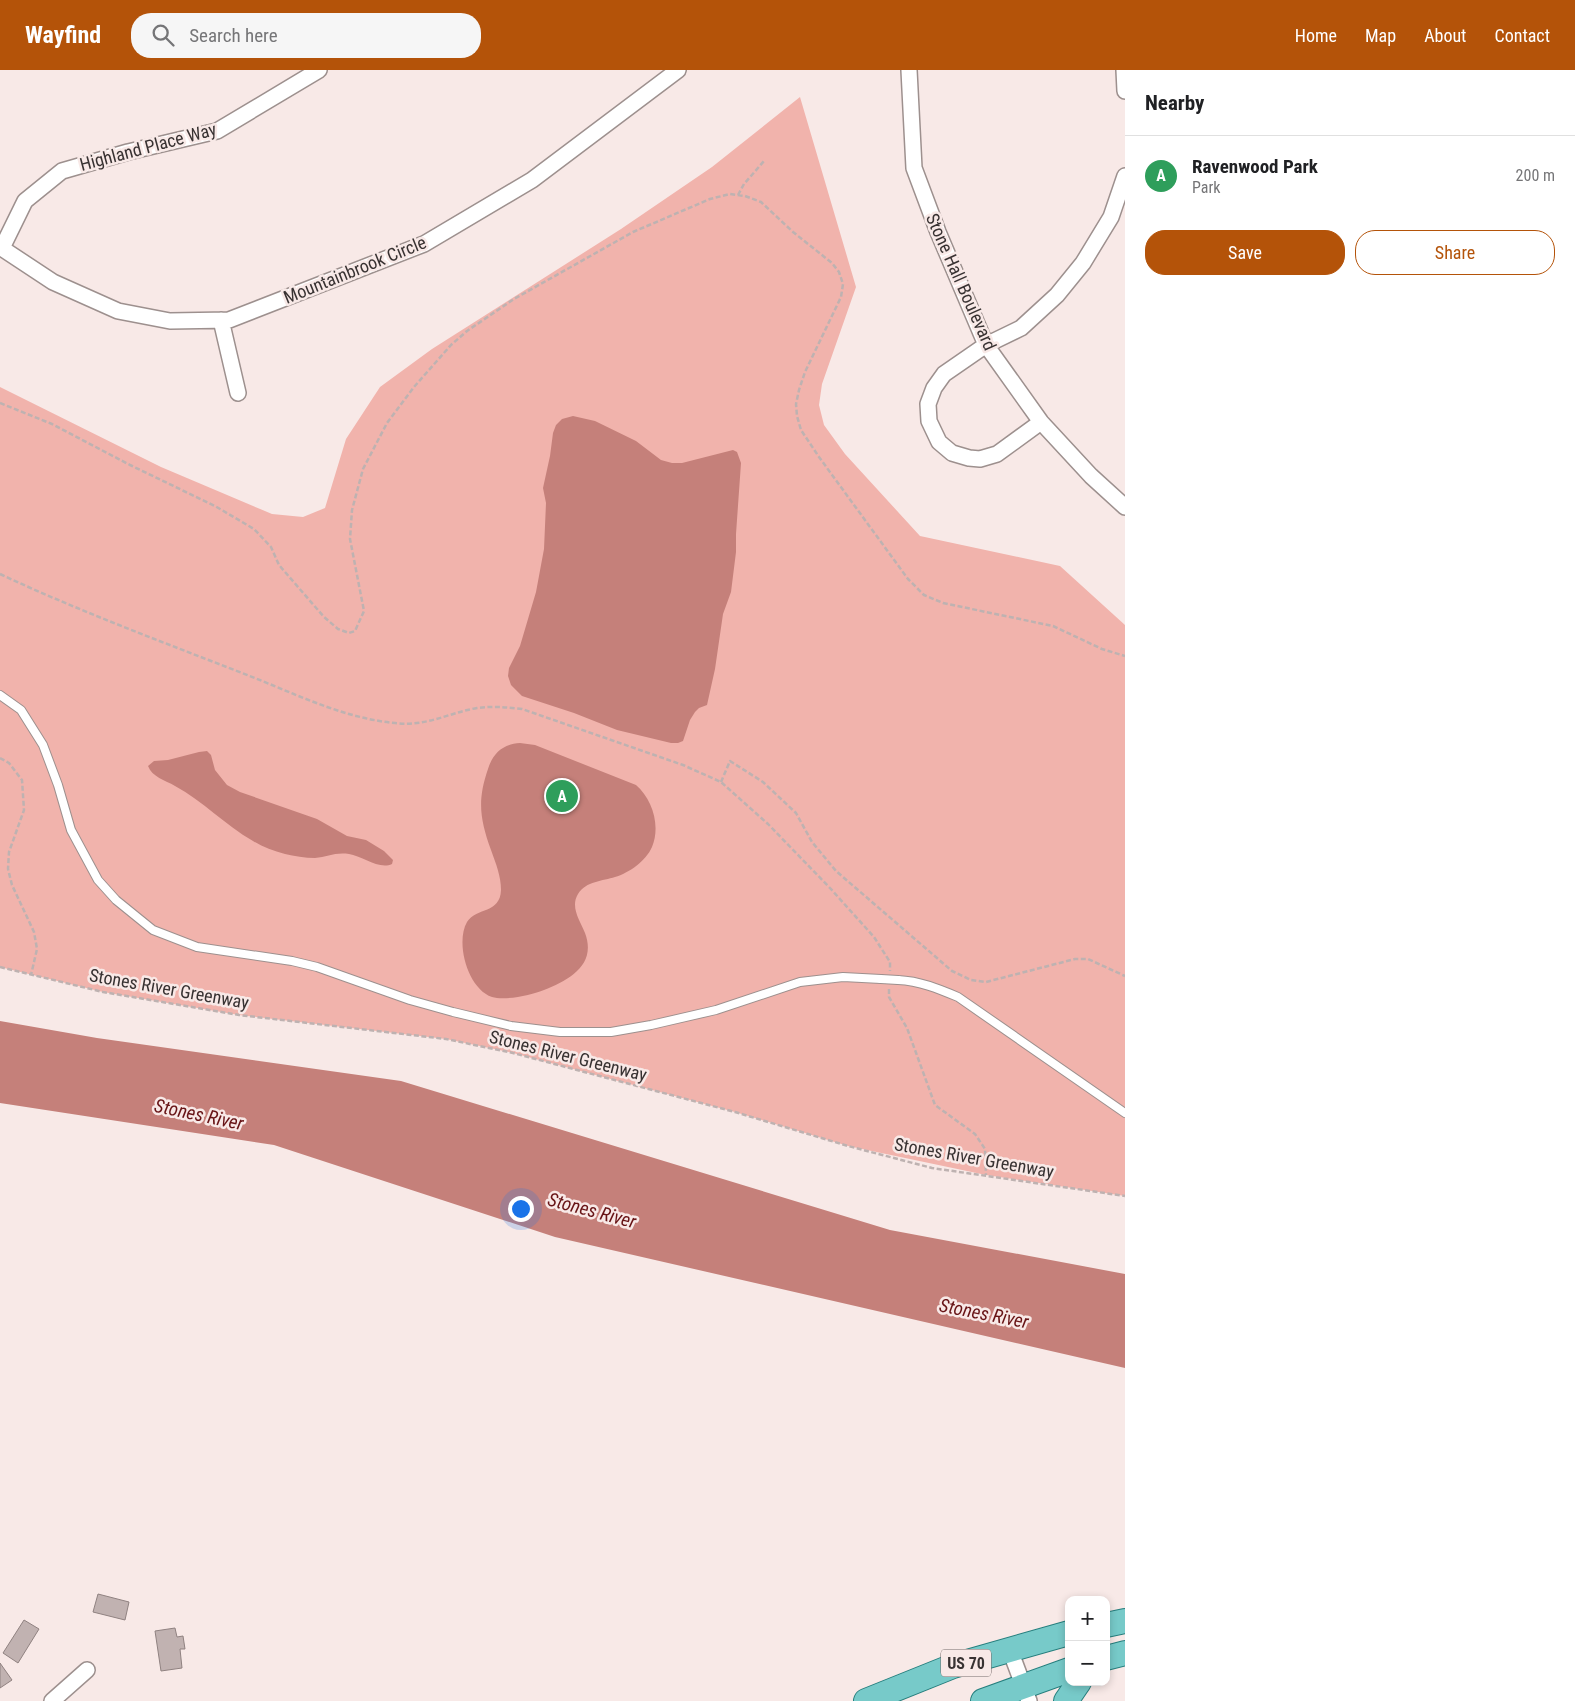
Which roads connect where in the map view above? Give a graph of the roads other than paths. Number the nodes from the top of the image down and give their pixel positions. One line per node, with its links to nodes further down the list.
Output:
1 (320, 70): 7 (street, Highland Place Way)
2 (678, 70): 8 (street, Mountainbrook Circle)
3 (908, 70): 9 (street, Stone Hall Boulevard)
4 (1124, 70): 5 (street)
5 (1125, 91)
6 (1125, 176): 9 (street)
7 (1, 247): 8 (street, Mountainbrook Circle)
8 (221, 320): 10 (street)
9 (986, 346): 11 (street, Stone Hall Boulevard); 11 (street)
10 (238, 393)
11 (1041, 422): 12 (street, Stone Hall Boulevard)
12 (1125, 507)
13 (0, 695): 14 (lane, bridge)
14 (1125, 1113)
15 (1125, 1621): 16 (main road)
16 (1110, 1624)
17 (1065, 1634): 18 (main road, US 70)
18 (1010, 1650): 24 (street); 26 (main road, US 70)
19 (1125, 1652): 20 (main road)
20 (1110, 1657)
21 (87, 1670): 25 (street)
22 (1065, 1672): 24 (main road, US 70)
23 (1077, 1686): 28 (main road)
24 (1027, 1693): 27 (main road, US 70)
25 (52, 1701)
26 (866, 1701)
27 (983, 1701)
28 (1066, 1701)

